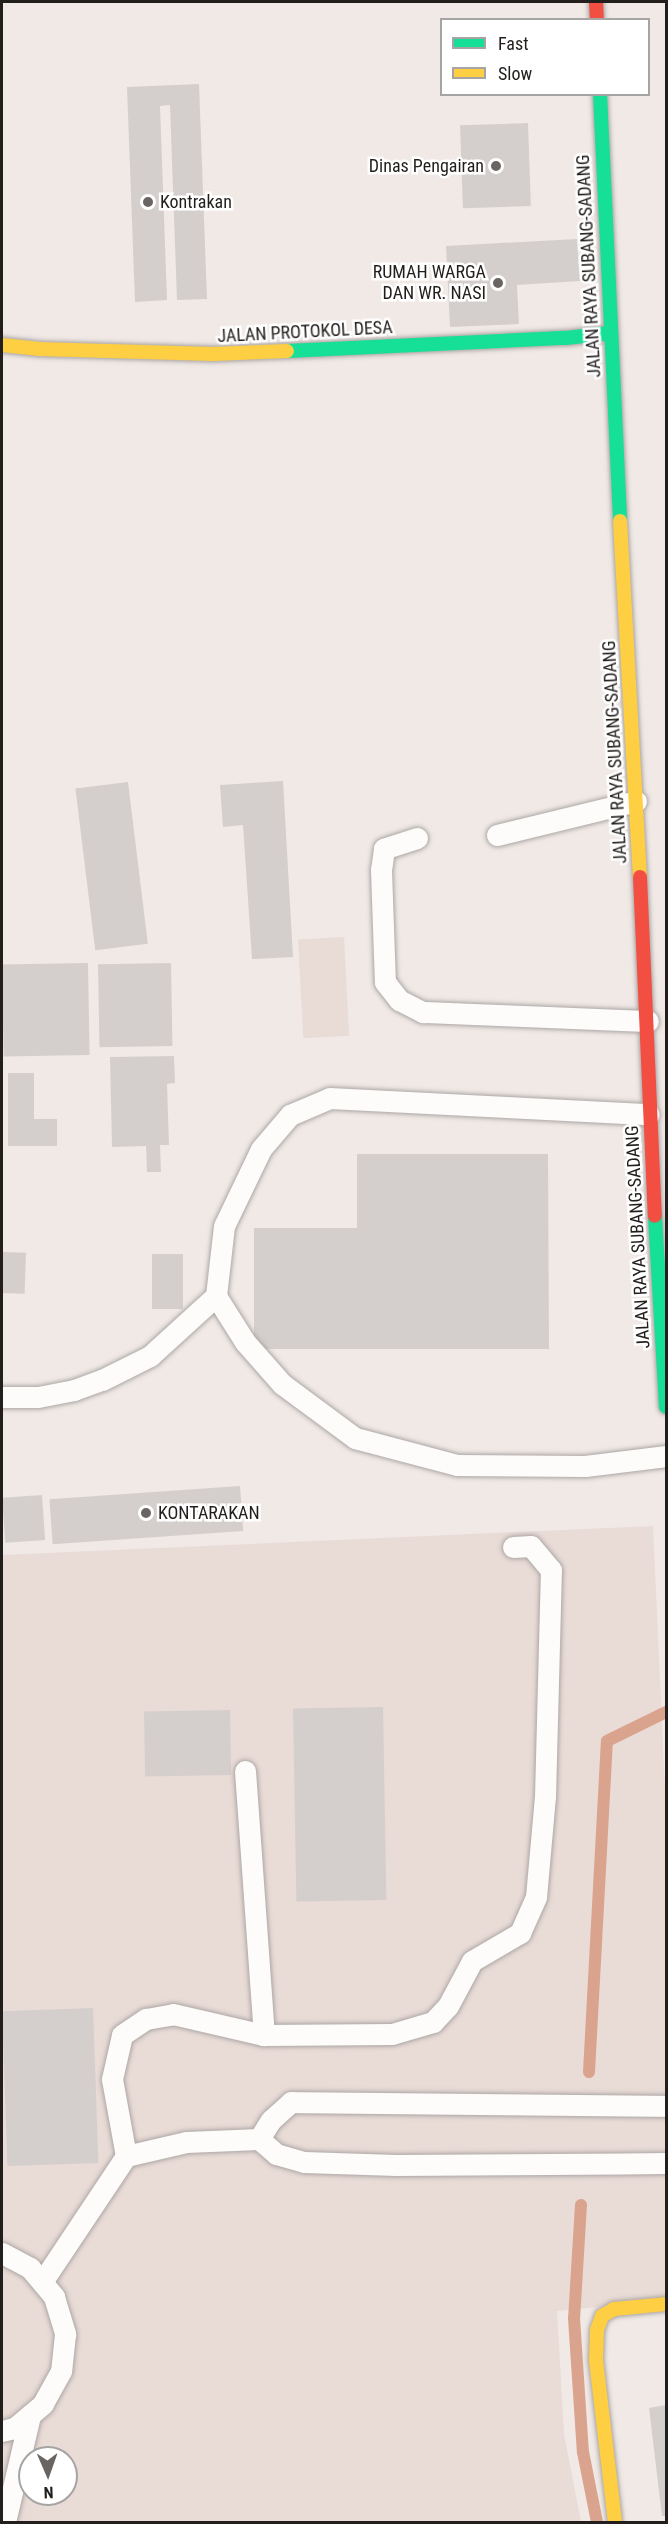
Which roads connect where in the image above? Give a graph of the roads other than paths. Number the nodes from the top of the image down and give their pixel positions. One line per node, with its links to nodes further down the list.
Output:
1 (596, 2): 2 (main road)
2 (597, 18)
3 (600, 96): 4 (main road, JALAN RAYA SUBANG-SADANG)
4 (610, 333): 5 (main road, JALAN PROTOKOL DESA); 6 (main road, JALAN RAYA SUBANG-SADANG)
5 (2, 345)
6 (636, 801): 7 (lane); 9 (main road, JALAN RAYA SUBANG-SADANG)
7 (497, 835)
8 (417, 838): 9 (lane)
9 (648, 1021): 10 (main road, JALAN RAYA SUBANG-SADANG)
10 (649, 1114): 11 (lane); 13 (main road, JALAN RAYA SUBANG-SADANG)
11 (216, 1296): 12 (lane); 14 (lane)
12 (2, 1397)
13 (666, 1407)
14 (666, 1456)
15 (513, 1547): 17 (lane)
16 (245, 1771): 17 (lane)
17 (264, 2035): 20 (lane)
18 (666, 2106): 19 (lane)
19 (259, 2139): 20 (lane); 21 (lane)
20 (126, 2156): 23 (lane)
21 (666, 2163)
22 (2, 2253): 23 (lane)
23 (42, 2282): 25 (lane)
24 (666, 2304): 28 (main road)
25 (30, 2415): 26 (lane); 27 (lane)
26 (2, 2432)
27 (5, 2523)
28 (615, 2523)

